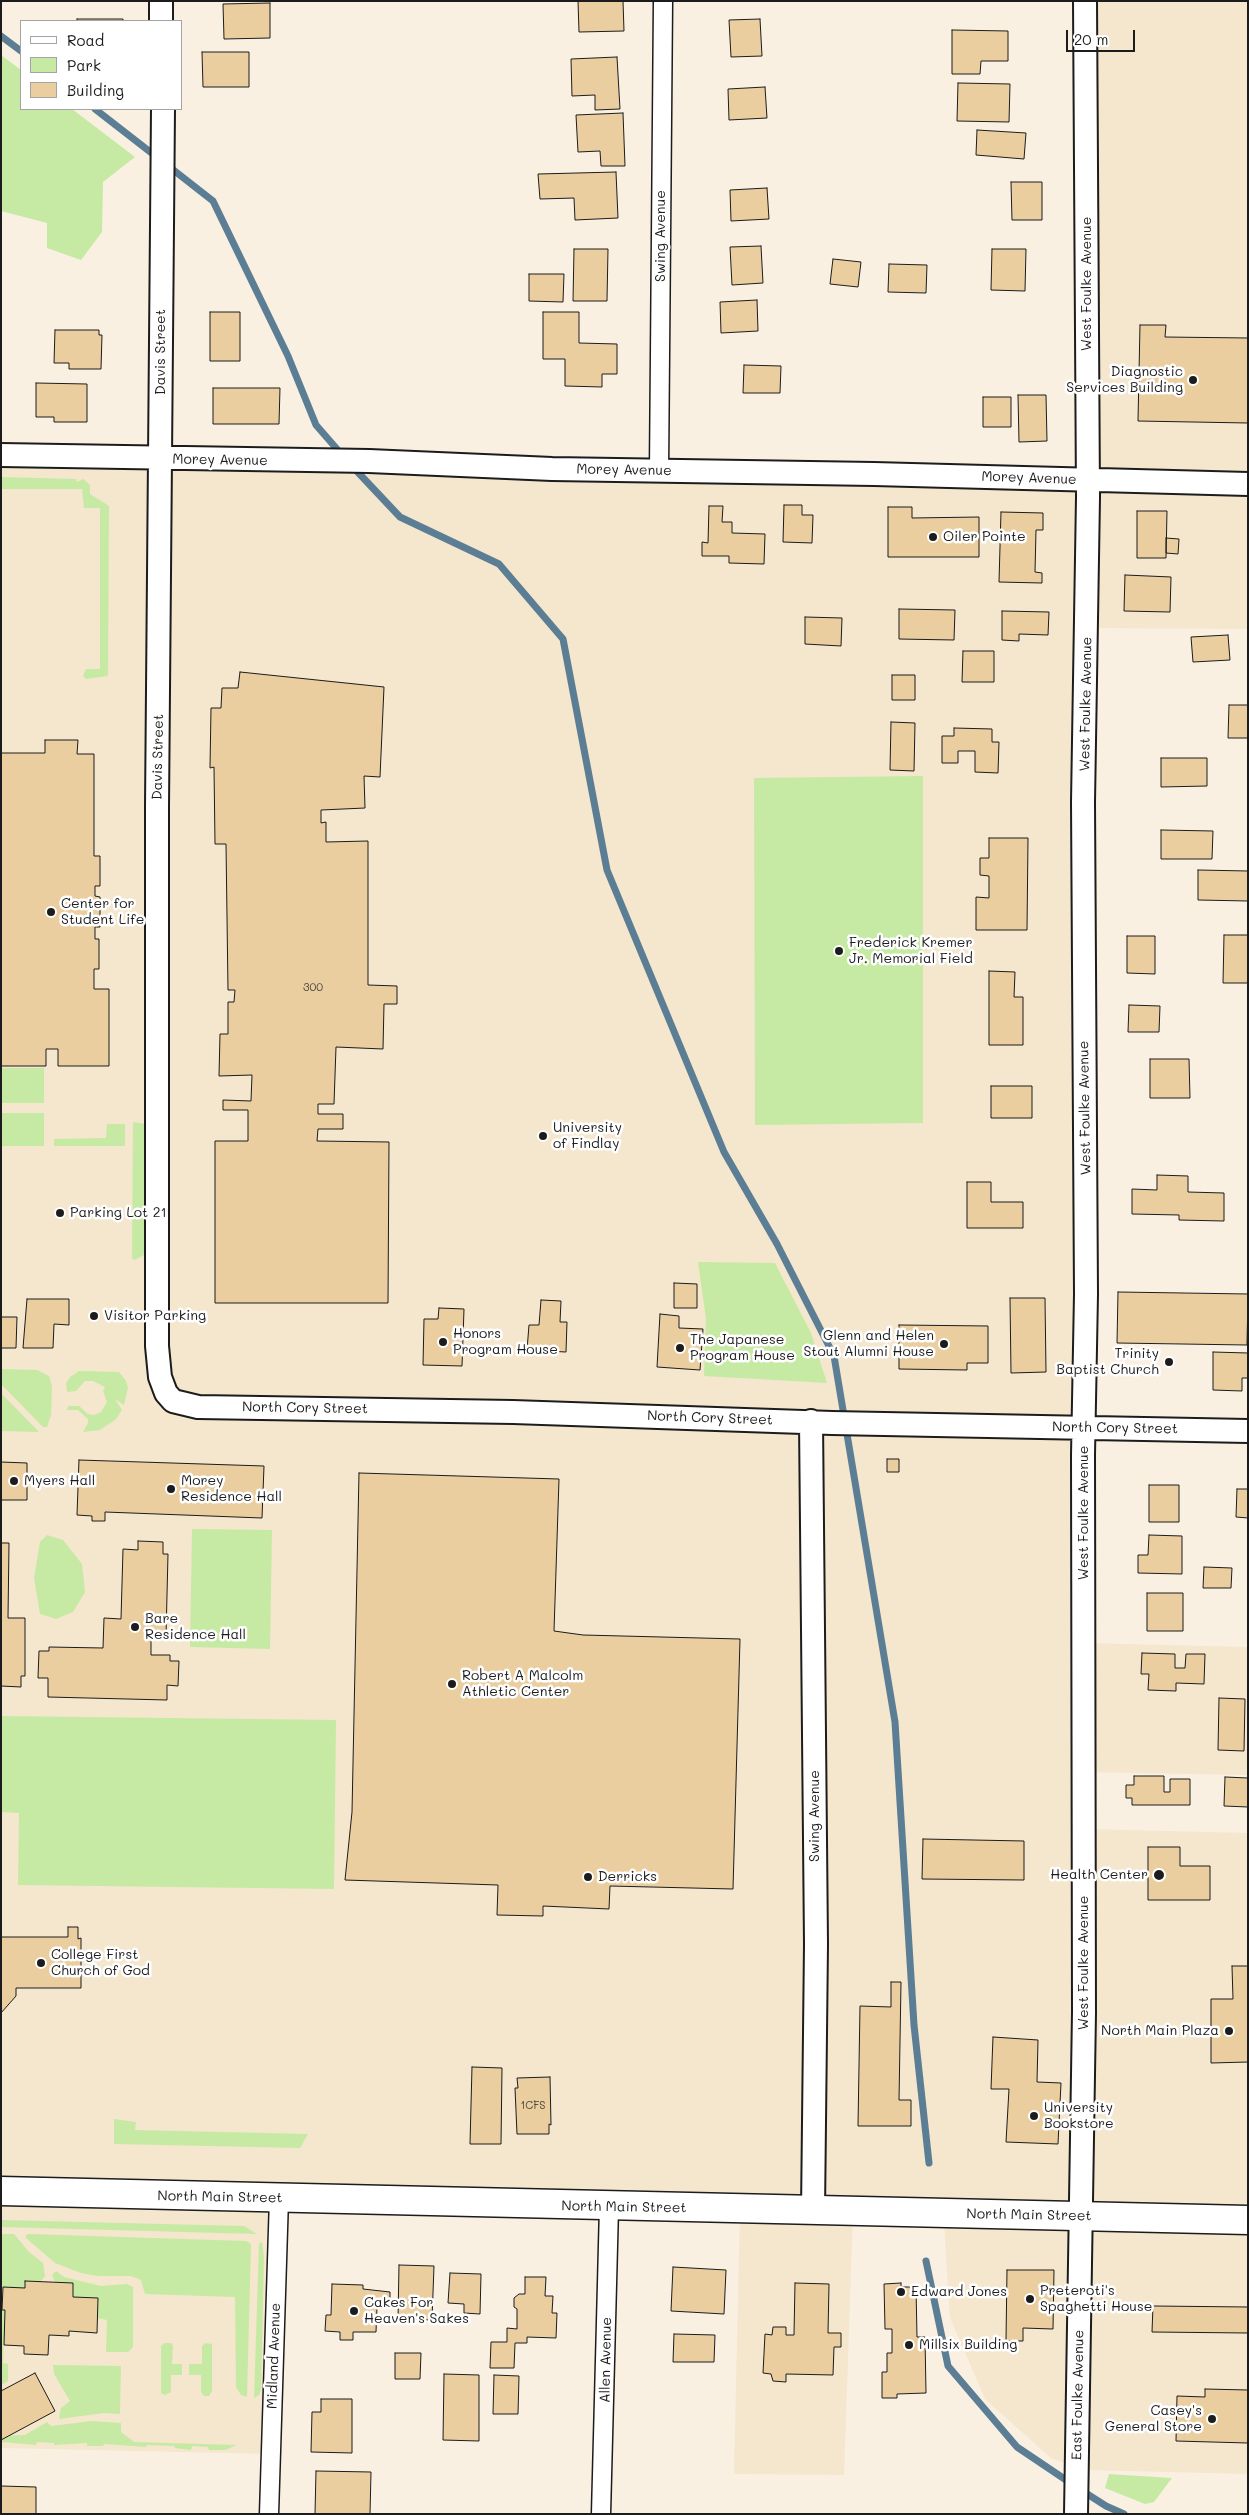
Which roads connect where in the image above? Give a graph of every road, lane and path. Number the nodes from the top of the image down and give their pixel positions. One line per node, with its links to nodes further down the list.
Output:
1 (161, 1): 4 (street)
2 (663, 1): 8 (street, Swing Avenue)
3 (1085, 1): 9 (street, West Foulke Avenue)
4 (161, 20)
5 (162, 110): 7 (street, Davis Street)
6 (1, 455): 7 (street, Morey Avenue)
7 (161, 458): 8 (street, Morey Avenue); 11 (street, Davis Street)
8 (658, 470): 9 (street, Morey Avenue)
9 (1088, 480): 10 (street, Morey Avenue); 13 (street, West Foulke Avenue)
10 (1248, 484)
11 (173, 1401): 12 (street, North Cory Street)
12 (822, 1422): 13 (street, North Cory Street); 18 (street, Swing Avenue)
13 (1084, 1427): 14 (street, North Cory Street); 19 (street, West Foulke Avenue)
14 (1248, 1431)
15 (1, 2191): 16 (main road, North Main Street)
16 (279, 2198): 17 (main road, North Main Street); 21 (street, Midland Avenue)
17 (609, 2207): 18 (main road, North Main Street); 22 (street, Allen Avenue)
18 (813, 2211): 19 (main road, North Main Street)
19 (1082, 2216): 20 (main road, North Main Street); 23 (street, East Foulke Avenue)
20 (1248, 2220)
21 (269, 2514)
22 (601, 2514)
23 (1076, 2514)

